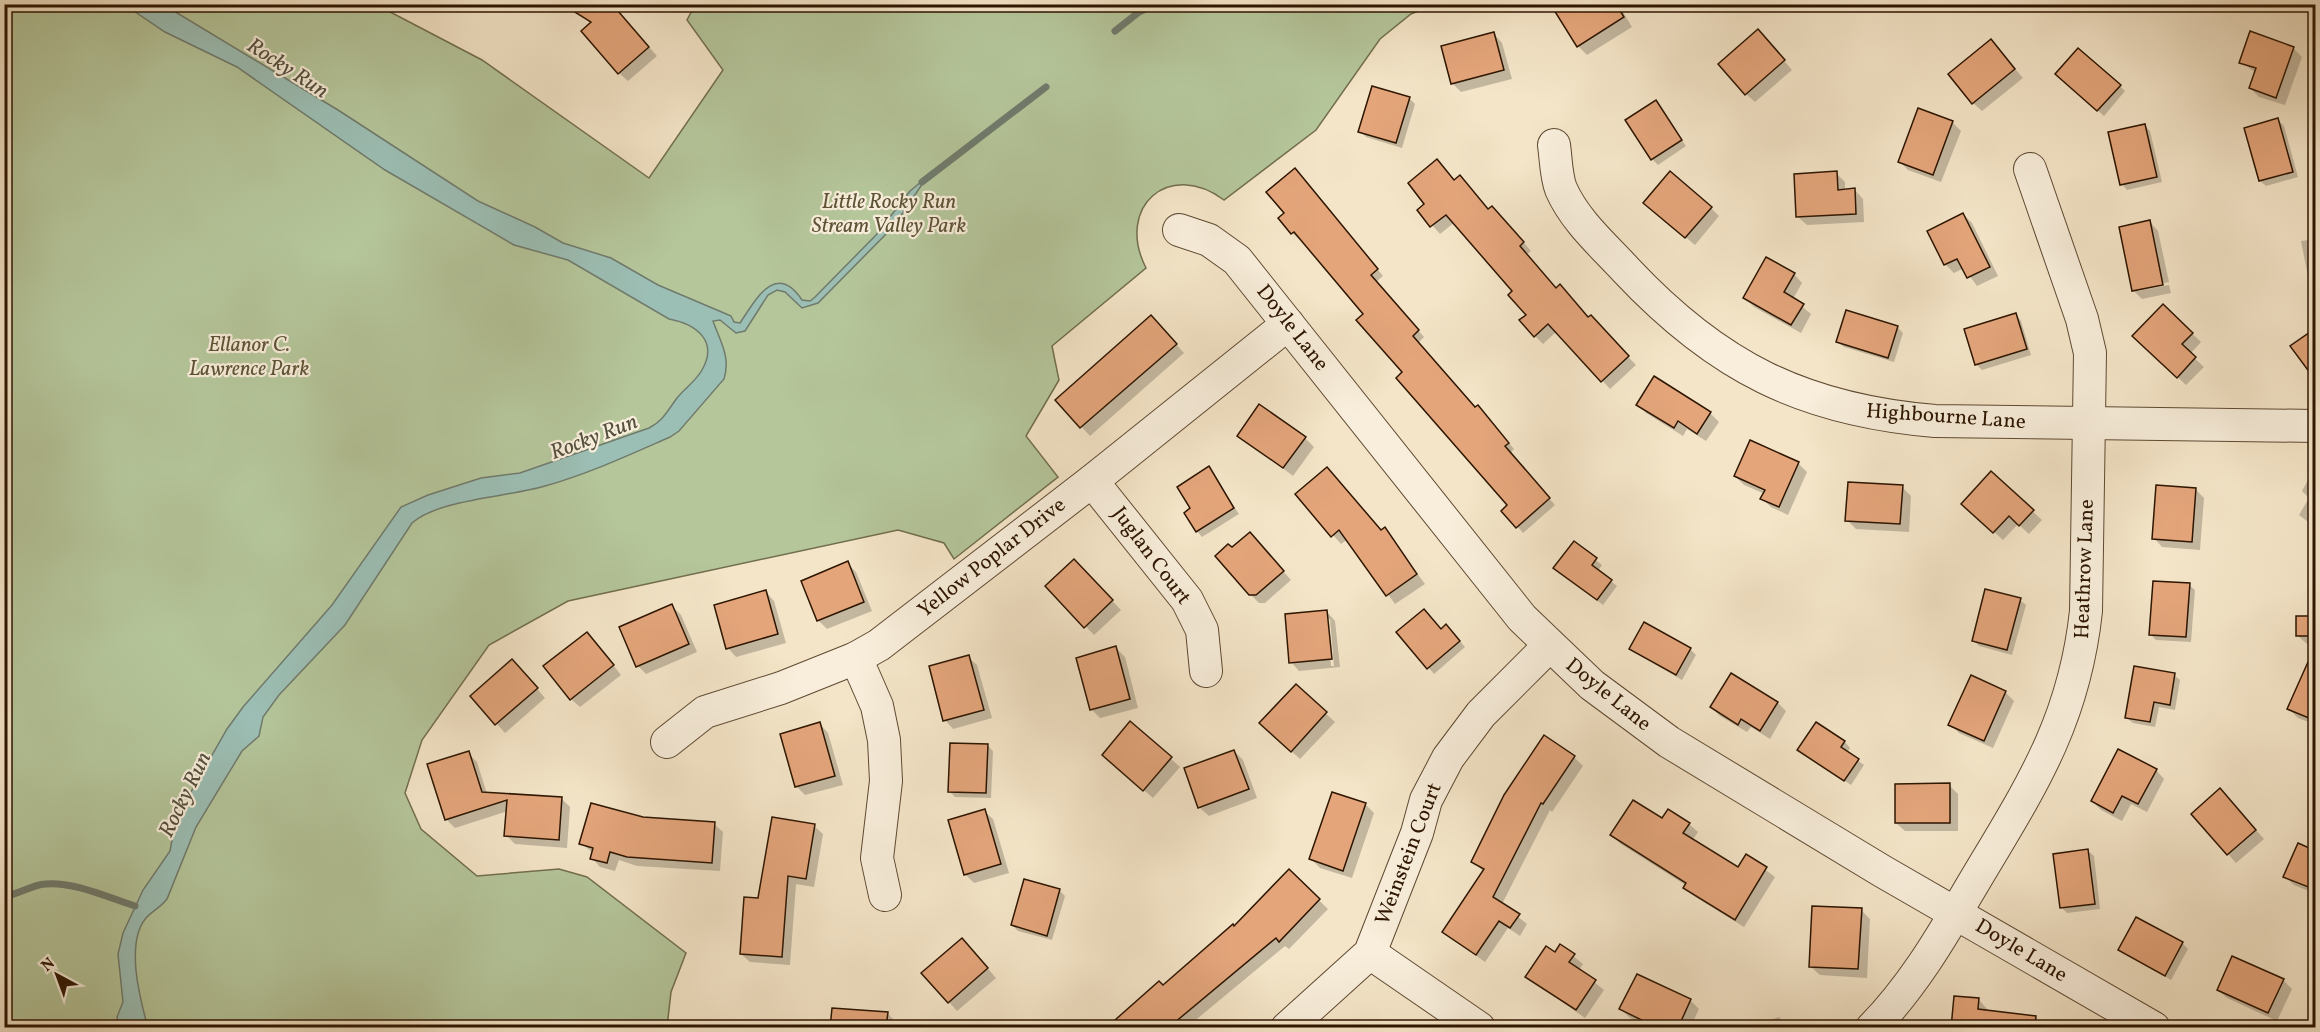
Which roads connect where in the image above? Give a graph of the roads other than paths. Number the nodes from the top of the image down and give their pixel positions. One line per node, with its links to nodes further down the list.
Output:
1 (1554, 145): 5 (street, Highbourne Lane)
2 (2030, 169): 5 (street, Heathrow Lane)
3 (1179, 230): 4 (street, Doyle Lane)
4 (1288, 324): 7 (street, Yellow Poplar Drive); 8 (street, Doyle Lane)
5 (2089, 424): 6 (street, Highbourne Lane); 13 (street, Heathrow Lane)
6 (2316, 426)
7 (1092, 481): 9 (street, Yellow Poplar Drive); 10 (street, Juglan Court)
8 (1549, 646): 13 (street, Doyle Lane); 14 (street, Weinstein Court)
9 (856, 658): 11 (street, Yellow Poplar Drive); 12 (street)
10 (1206, 671)
11 (667, 742)
12 (885, 895)
13 (1956, 913): 17 (street, Heathrow Lane); 18 (street, Doyle Lane)
14 (1370, 953): 15 (street, Weinstein Court); 16 (street)
15 (1287, 1028)
16 (1479, 1028)
17 (1872, 1028)
18 (2154, 1028)

